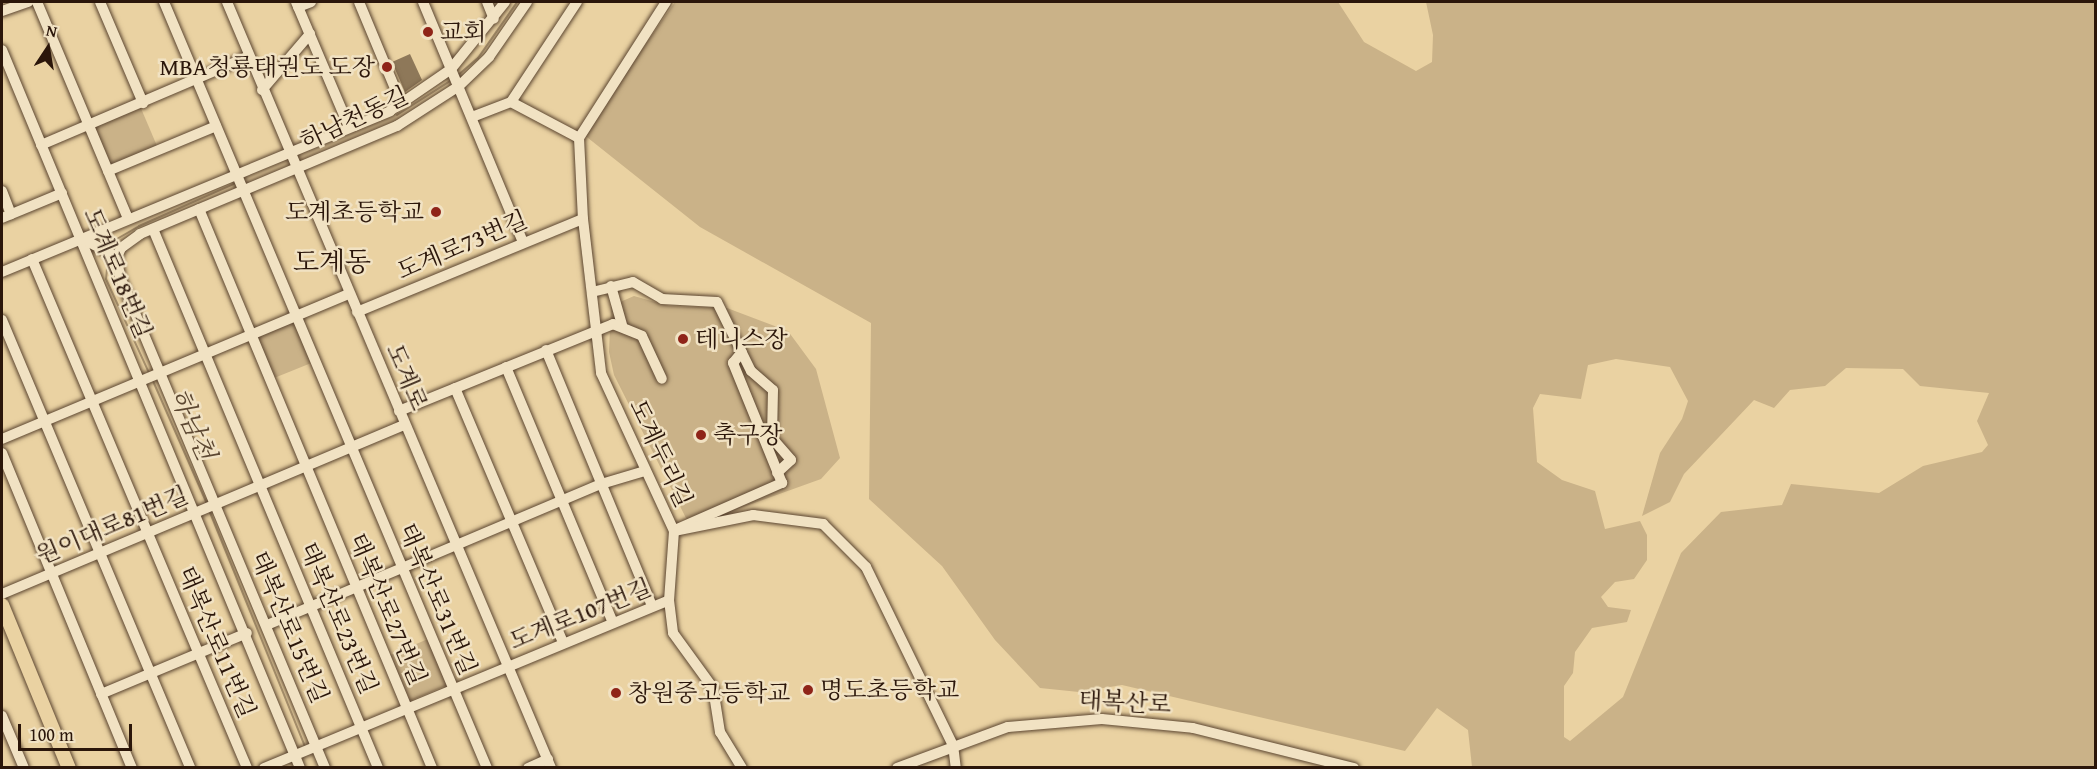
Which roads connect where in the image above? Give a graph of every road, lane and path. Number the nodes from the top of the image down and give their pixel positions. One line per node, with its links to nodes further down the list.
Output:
1 (28, 2): 16 (street)
2 (37, 2): 30 (street)
3 (100, 2): 26 (street)
4 (164, 2): 23 (street, 태복산로31번길)
5 (227, 2): 20 (street, 도계로)
6 (311, 2): 14 (street)
7 (358, 2): 27 (street)
8 (423, 2): 22 (street)
9 (487, 2): 17 (street)
10 (505, 2): 17 (street)
11 (527, 2): 22 (street, 하남천동길)
12 (577, 2): 25 (street)
13 (650, 2): 15 (street)
14 (297, 4): 18 (street)
15 (664, 5): 34 (street)
16 (2, 11)
17 (494, 20): 22 (street)
18 (310, 34): 24 (street); 33 (street)
19 (2, 50): 21 (street, 도계로18번길)
20 (248, 57): 23 (street); 24 (street, 도계로)
21 (7, 76): 35 (street, 도계로18번길)
22 (455, 78): 27 (street); 29 (street); 32 (street, 하남천동길)
23 (197, 79): 26 (street); 31 (street, 태복산로31번길)
24 (262, 90): 36 (street, 도계로)
25 (511, 102): 29 (street); 34 (street)
26 (143, 103): 30 (street)
27 (401, 103): 28 (street)
28 (390, 111): 32 (street); 33 (street)
29 (472, 117): 49 (street)
30 (90, 125): 35 (street); 38 (street)
31 (216, 126): 38 (street); 39 (street, 태복산로31번길)
32 (397, 126): 37 (street, 하남천동길)
33 (349, 127): 36 (street)
34 (579, 138): 46 (street, 도계두리길)
35 (41, 145): 42 (street, 도계로18번길)
36 (288, 151): 37 (street, 도계로); 39 (street)
37 (295, 167): 41 (street, 하남천동길); 55 (street, 도계로)
38 (108, 171): 45 (street)
39 (236, 173): 41 (street, 태복산로31번길); 45 (street)
40 (2, 191): 44 (street)
41 (243, 191): 43 (street, 하남천동길); 57 (street, 태복산로31번길)
42 (62, 193): 44 (street); 48 (street, 도계로18번길)
43 (199, 209): 47 (street, 하남천동길); 61 (street, 태복산로27번길)
44 (6, 216)
45 (128, 218): 48 (street)
46 (583, 219): 49 (street, 도계로73번길); 54 (street, 도계두리길)
47 (153, 229): 50 (street, 하남천동길); 64 (street, 태복산로23번길)
48 (81, 238): 50 (street); 51 (street); 68 (street, 도계로18번길)
49 (524, 242): 56 (street, 도계로73번길)
50 (111, 254): 66 (street, 태복산로15번길)
51 (32, 259): 52 (street); 70 (street, 태복산로11번길)
52 (2, 272)
53 (611, 286): 54 (street); 59 (street); 63 (street)
54 (592, 292): 60 (street, 도계두리길)
55 (349, 294): 56 (street, 도계로); 57 (street)
56 (357, 312): 71 (street, 도계로)
57 (296, 315): 61 (street); 75 (street, 태복산로31번길)
58 (2, 320): 72 (street)
59 (622, 325): 60 (street); 67 (street)
60 (596, 333): 62 (street); 78 (street, 도계두리길)
61 (250, 334): 64 (street); 77 (street, 태복산로27번길)
62 (546, 350): 65 (street); 80 (street)
63 (742, 352): 79 (street); 79 (street)
64 (204, 354): 66 (street); 81 (street, 태복산로23번길)
65 (506, 367): 69 (street); 82 (street)
66 (158, 372): 68 (street); 83 (street, 태복산로15번길)
67 (662, 378)
68 (142, 379): 70 (street); 84 (street, 도계로18번길)
69 (455, 388): 71 (street); 85 (street)
70 (91, 400): 72 (street); 87 (street, 태복산로11번길)
71 (399, 411): 73 (street, 도계로)
72 (44, 420): 74 (street); 89 (street)
73 (405, 425): 75 (street, 원이대로81번길); 88 (street, 도계로)
74 (2, 439)
75 (351, 448): 77 (street, 원이대로81번길); 90 (street, 태복산로31번길)
76 (2, 453): 91 (street)
77 (305, 467): 81 (street, 원이대로81번길); 92 (street, 태복산로27번길)
78 (645, 471): 80 (street); 86 (street, 도계두리길)
79 (777, 473): 86 (street)
80 (601, 484): 82 (street); 97 (street)
81 (260, 486): 83 (street, 원이대로81번길); 96 (street, 태복산로23번길)
82 (562, 501): 85 (street); 98 (street)
83 (214, 505): 84 (street, 원이대로81번길); 99 (street, 태복산로15번길)
84 (199, 511): 87 (street, 원이대로81번길); 100 (street, 도계로18번길)
85 (511, 522): 88 (street); 101 (street)
86 (674, 531): 94 (street, 도계두리길); 111 (street)
87 (148, 533): 89 (street, 원이대로81번길); 102 (street, 태복산로11번길)
88 (456, 546): 90 (street); 103 (street, 도계로)
89 (99, 553): 91 (street, 원이대로81번길); 104 (street)
90 (402, 568): 92 (street); 105 (street, 태복산로31번길)
91 (52, 572): 93 (street, 원이대로81번길); 106 (street)
92 (356, 587): 96 (street); 107 (street, 태복산로27번길)
93 (2, 594)
94 (669, 600): 97 (street, 도계로107번길); 126 (street, 도계두리길)
95 (2, 604): 115 (main road)
96 (311, 606): 99 (street); 109 (street, 태복산로23번길)
97 (652, 606): 98 (street, 도계로107번길)
98 (612, 621): 101 (street, 도계로107번길)
99 (267, 625): 110 (street, 태복산로15번길)
100 (247, 633): 102 (street); 112 (street, 도계로18번길)
101 (562, 643): 103 (street, 도계로107번길)
102 (198, 653): 104 (street); 118 (street, 태복산로11번길)
103 (507, 666): 105 (street, 도계로107번길); 113 (street, 도계로)
104 (150, 673): 106 (street); 117 (street)
105 (453, 688): 107 (street, 도계로107번길); 124 (street, 태복산로31번길)
106 (102, 694): 116 (street)
107 (407, 708): 109 (street, 도계로107번길); 123 (street, 태복산로27번길)
108 (2, 716): 114 (street)
109 (361, 727): 110 (street, 도계로107번길); 122 (street, 태복산로23번길)
110 (318, 745): 112 (street, 도계로107번길); 121 (street, 태복산로15번길)
111 (953, 745): 127 (street, 태복산로); 128 (street); 129 (street, 태복산로)
112 (296, 754): 119 (street, 도계로107번길); 120 (street, 도계로18번길)
113 (550, 763): 125 (street)
114 (24, 768)
115 (69, 768)
116 (132, 768)
117 (190, 768)
118 (247, 768)
119 (264, 768)
120 (300, 768)
121 (325, 768)
122 (378, 768)
123 (432, 768)
124 (487, 768)
125 (528, 768)
126 (742, 768)
127 (897, 768)
128 (956, 768)
129 (1354, 768)

